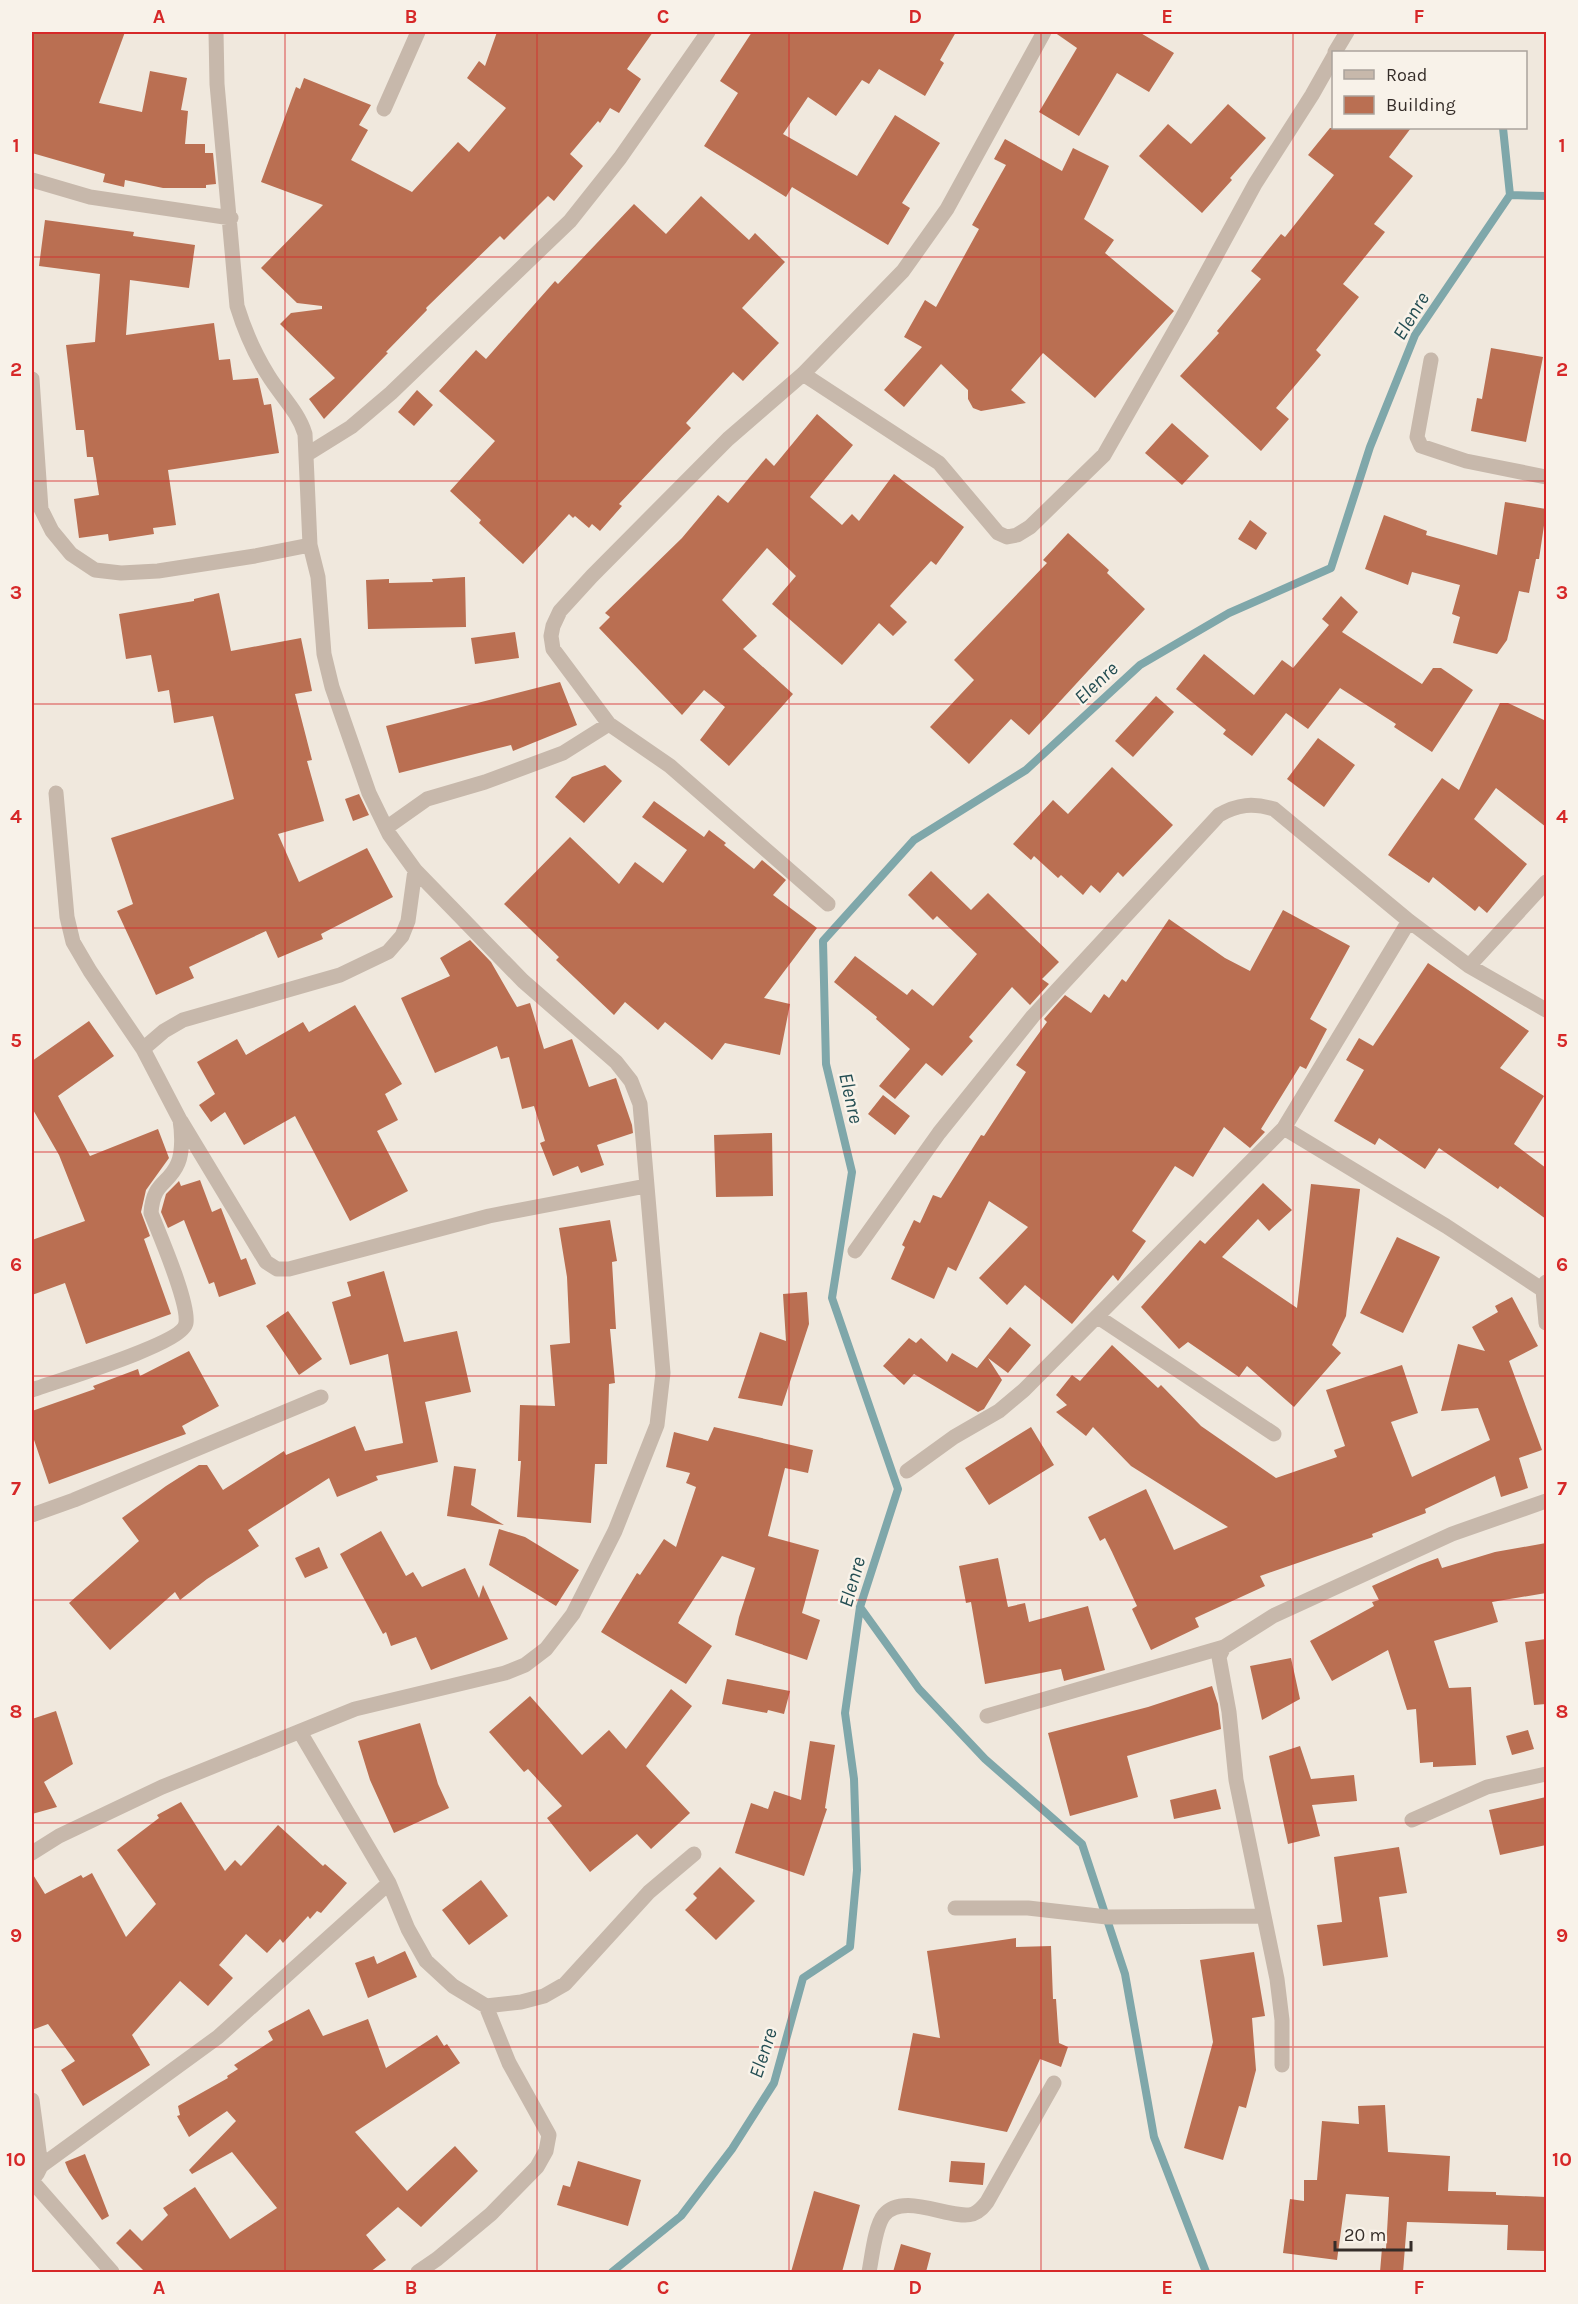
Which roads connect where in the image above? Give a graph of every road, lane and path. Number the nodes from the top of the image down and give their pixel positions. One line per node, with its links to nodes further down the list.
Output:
1 (216, 32): 10 (street)
2 (417, 32): 8 (street)
3 (708, 32): 14 (street)
4 (1044, 32): 12 (street)
5 (1347, 32): 6 (street)
6 (1336, 51)
7 (1332, 58): 12 (street)
8 (384, 109)
9 (32, 180): 10 (street)
10 (231, 218): 14 (street)
11 (1431, 360): 15 (street)
12 (803, 374): 17 (street)
13 (32, 379): 16 (street)
14 (306, 454): 16 (street)
15 (1546, 477)
16 (310, 545): 19 (street)
17 (609, 724): 19 (street); 22 (street)
18 (56, 793): 26 (street)
19 (386, 828): 20 (street)
20 (415, 870): 26 (street); 29 (street)
21 (1546, 882): 24 (street)
22 (828, 904)
23 (1409, 921): 24 (street); 28 (street); 30 (street)
24 (1469, 966): 25 (street)
25 (1546, 1010)
26 (143, 1050): 27 (street)
27 (180, 1120): 29 (street); 34 (street)
28 (1284, 1128): 31 (street); 32 (street)
29 (646, 1186): 42 (street)
30 (855, 1251)
31 (1545, 1286): 33 (street)
32 (1098, 1317): 36 (street); 37 (street)
33 (1546, 1323)
34 (32, 1390)
35 (321, 1397): 39 (street)
36 (1274, 1434)
37 (908, 1470)
38 (1546, 1501): 40 (street)
39 (32, 1515)
40 (1224, 1647): 41 (street); 49 (street)
41 (987, 1716)
42 (300, 1732): 45 (street); 47 (street)
43 (1546, 1774): 44 (street)
44 (1412, 1820)
45 (32, 1853)
46 (694, 1854): 50 (street)
47 (389, 1883): 50 (street); 54 (street)
48 (955, 1908): 49 (street)
49 (1263, 1916): 51 (street)
50 (486, 2006): 57 (street)
51 (1282, 2066)
52 (1054, 2083): 58 (street)
53 (32, 2100): 54 (street)
54 (41, 2166): 55 (street)
55 (32, 2181): 56 (street)
56 (112, 2272)
57 (418, 2272)
58 (869, 2272)

